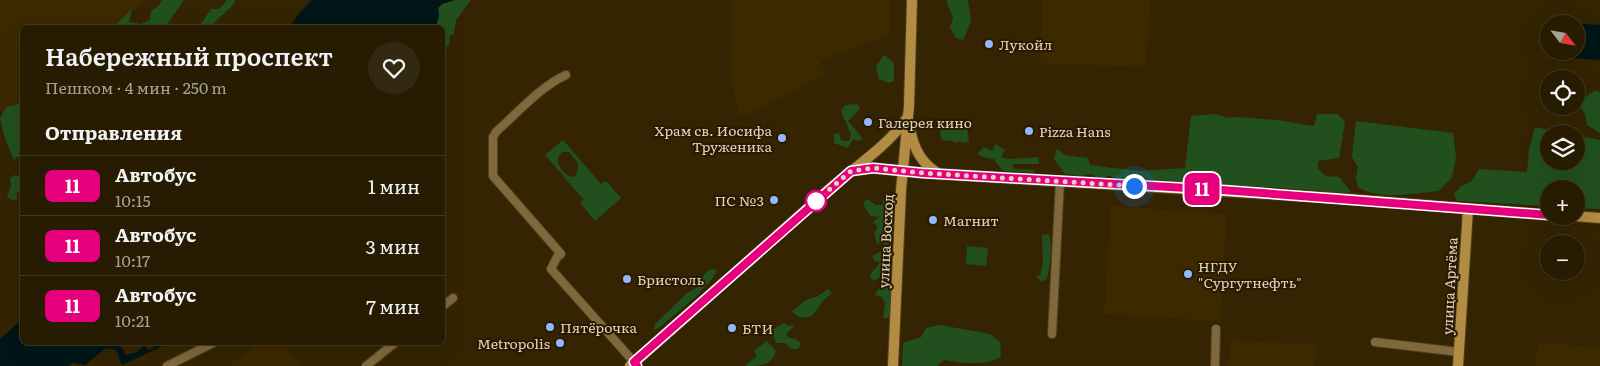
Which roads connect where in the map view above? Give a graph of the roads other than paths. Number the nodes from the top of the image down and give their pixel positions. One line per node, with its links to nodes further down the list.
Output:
1 (912, 0): 3 (main road)
2 (566, 75): 20 (street)
3 (908, 118): 4 (main road, улица Восход); 5 (main road); 6 (main road)
4 (904, 170): 5 (main road); 6 (main road); 23 (main road, улица Восход)
5 (851, 171): 20 (main road)
6 (939, 174): 7 (main road)
7 (1060, 181): 8 (main road); 15 (street)
8 (1468, 209): 9 (main road); 19 (main road, улица Артёма)
9 (1540, 214)
10 (1585, 217): 11 (main road)
11 (1600, 218)
12 (453, 298): 13 (street)
13 (445, 304)
14 (1216, 329): 24 (street)
15 (1052, 334)
16 (1375, 342): 19 (street)
17 (209, 345): 21 (street)
18 (392, 345): 22 (street)
19 (1459, 352): 25 (main road, улица Артёма)
20 (634, 365)
21 (167, 366)
22 (366, 366)
23 (893, 366)
24 (1215, 366)
25 (1458, 366)

